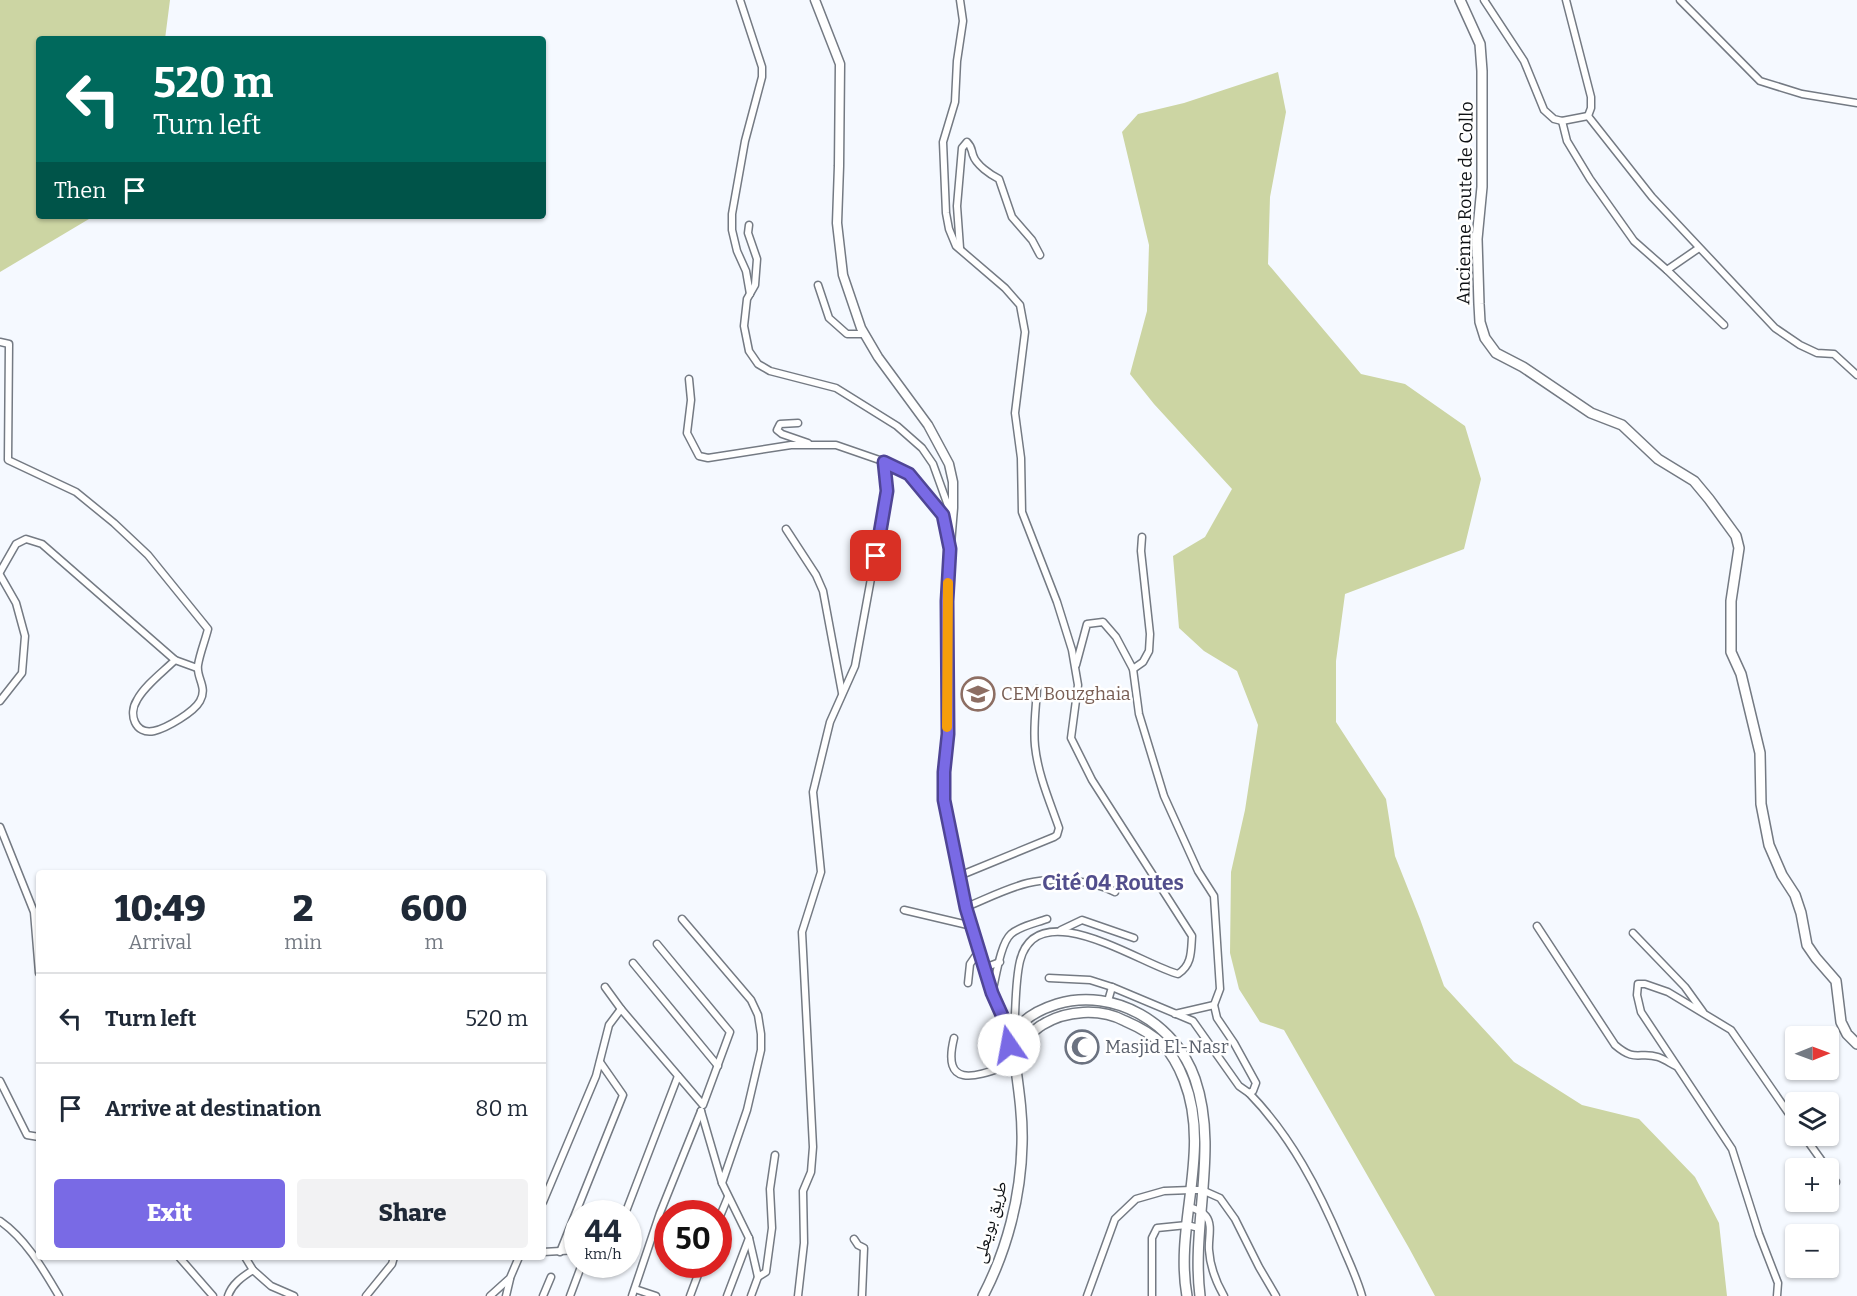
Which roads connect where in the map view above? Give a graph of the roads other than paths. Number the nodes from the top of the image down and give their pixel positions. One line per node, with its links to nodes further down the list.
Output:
1 (740, 0): 17 (street)
2 (814, 0): 19 (street)
3 (1460, 0): 69 (main road, Ancienne Route de Collo)
4 (1484, 0): 10 (street)
5 (1566, 0): 9 (street)
6 (1680, 0): 8 (street)
7 (960, 1): 13 (street)
8 (1857, 103)
9 (1588, 117): 10 (street); 12 (street)
10 (1562, 121): 15 (street)
11 (749, 225): 17 (street)
12 (1699, 248): 15 (street); 21 (street)
13 (960, 249): 14 (street); 33 (street)
14 (1040, 255)
15 (1667, 270): 18 (street)
16 (818, 285): 19 (street)
17 (750, 294): 26 (street)
18 (1724, 325)
19 (864, 334): 26 (street)
20 (0, 342): 32 (street)
21 (1857, 375)
22 (689, 379): 24 (street)
23 (798, 423): 24 (street)
24 (815, 445): 25 (street)
25 (884, 462): 29 (street); 36 (street)
26 (953, 517): 29 (street)
27 (786, 529): 36 (street)
28 (1142, 537): 34 (street)
29 (950, 549): 39 (street)
30 (0, 573): 31 (street); 37 (street)
31 (176, 660): 32 (street); 32 (street)
32 (197, 668)
33 (1076, 668): 34 (street); 47 (street)
34 (1133, 669): 62 (street)
35 (1037, 689): 39 (street)
36 (842, 693): 125 (street)
37 (0, 701)
38 (0, 827): 49 (street)
39 (959, 876): 41 (street)
40 (1115, 892): 41 (street)
41 (966, 908): 45 (street)
42 (904, 910): 45 (street)
43 (682, 919): 81 (street)
44 (1047, 919): 53 (street)
45 (972, 926): 52 (street)
46 (1537, 926): 73 (street)
47 (1060, 930): 50 (street); 66 (street)
48 (1633, 933): 65 (street)
49 (36, 936)
50 (1134, 938)
51 (657, 945): 72 (street)
52 (979, 951): 55 (street); 57 (street)
53 (1000, 962): 55 (street); 60 (street)
54 (633, 963): 72 (street)
55 (984, 968): 60 (street)
56 (1049, 978): 59 (street)
57 (968, 983)
58 (606, 987): 63 (street)
59 (1112, 987): 61 (street); 64 (street)
60 (992, 993): 66 (street)
61 (1108, 1001): 66 (main road); 83 (main road)
62 (1214, 1005): 64 (street); 76 (street)
63 (621, 1009): 70 (street); 74 (street)
64 (1174, 1014): 76 (street)
65 (1705, 1015): 73 (street); 78 (street)
66 (1013, 1030): 68 (main road); 68 (main road)
67 (954, 1038): 71 (street)
68 (1017, 1044): 71 (main road, طريق بويعلى); 82 (main road)
69 (1857, 1044)
70 (600, 1062): 84 (street); 98 (street)
71 (1015, 1063): 127 (main road, طريق بويعلى)
72 (718, 1066): 77 (street)
73 (1677, 1066): 135 (street)
74 (678, 1076): 77 (street); 86 (street)
75 (0, 1081): 79 (street)
76 (1249, 1093): 134 (street)
77 (702, 1108): 81 (street); 87 (street)
78 (1785, 1108)
79 (36, 1136)
80 (776, 1155): 106 (street)
81 (722, 1183): 85 (street)
82 (1191, 1190): 83 (street); 89 (main road); 128 (street)
83 (1202, 1190): 90 (main road); 133 (street)
84 (546, 1195)
85 (728, 1197): 88 (street); 94 (street)
86 (630, 1200)
87 (669, 1200)
88 (727, 1200)
89 (1189, 1207): 90 (street); 92 (main road)
90 (1200, 1210): 93 (main road); 132 (street)
91 (0, 1221): 111 (street)
92 (1187, 1225): 93 (street); 129 (street); 130 (main road)
93 (1198, 1228): 131 (main road)
94 (749, 1238): 106 (street); 123 (street)
95 (854, 1239): 126 (street)
96 (654, 1240): 110 (street)
97 (546, 1252): 98 (street)
98 (560, 1252): 99 (street)
99 (564, 1252)
100 (182, 1260): 112 (street)
101 (247, 1260): 104 (street)
102 (393, 1260): 115 (street)
103 (518, 1260): 107 (street)
104 (253, 1270): 113 (street); 114 (street)
105 (551, 1277): 118 (street)
106 (758, 1277): 124 (street)
107 (510, 1278): 116 (street); 117 (street)
108 (577, 1278): 119 (street)
109 (697, 1278): 122 (street)
110 (635, 1289): 120 (street); 121 (street)
111 (59, 1296)
112 (213, 1296)
113 (228, 1296)
114 (294, 1296)
115 (366, 1296)
116 (490, 1296)
117 (506, 1296)
118 (543, 1296)
119 (570, 1296)
120 (632, 1296)
121 (656, 1296)
122 (690, 1296)
123 (727, 1296)
124 (751, 1296)
125 (798, 1296)
126 (862, 1296)
127 (983, 1296)
128 (1087, 1296)
129 (1152, 1296)
130 (1187, 1296)
131 (1200, 1296)
132 (1224, 1296)
133 (1276, 1296)
134 (1362, 1296)
135 (1777, 1296)

